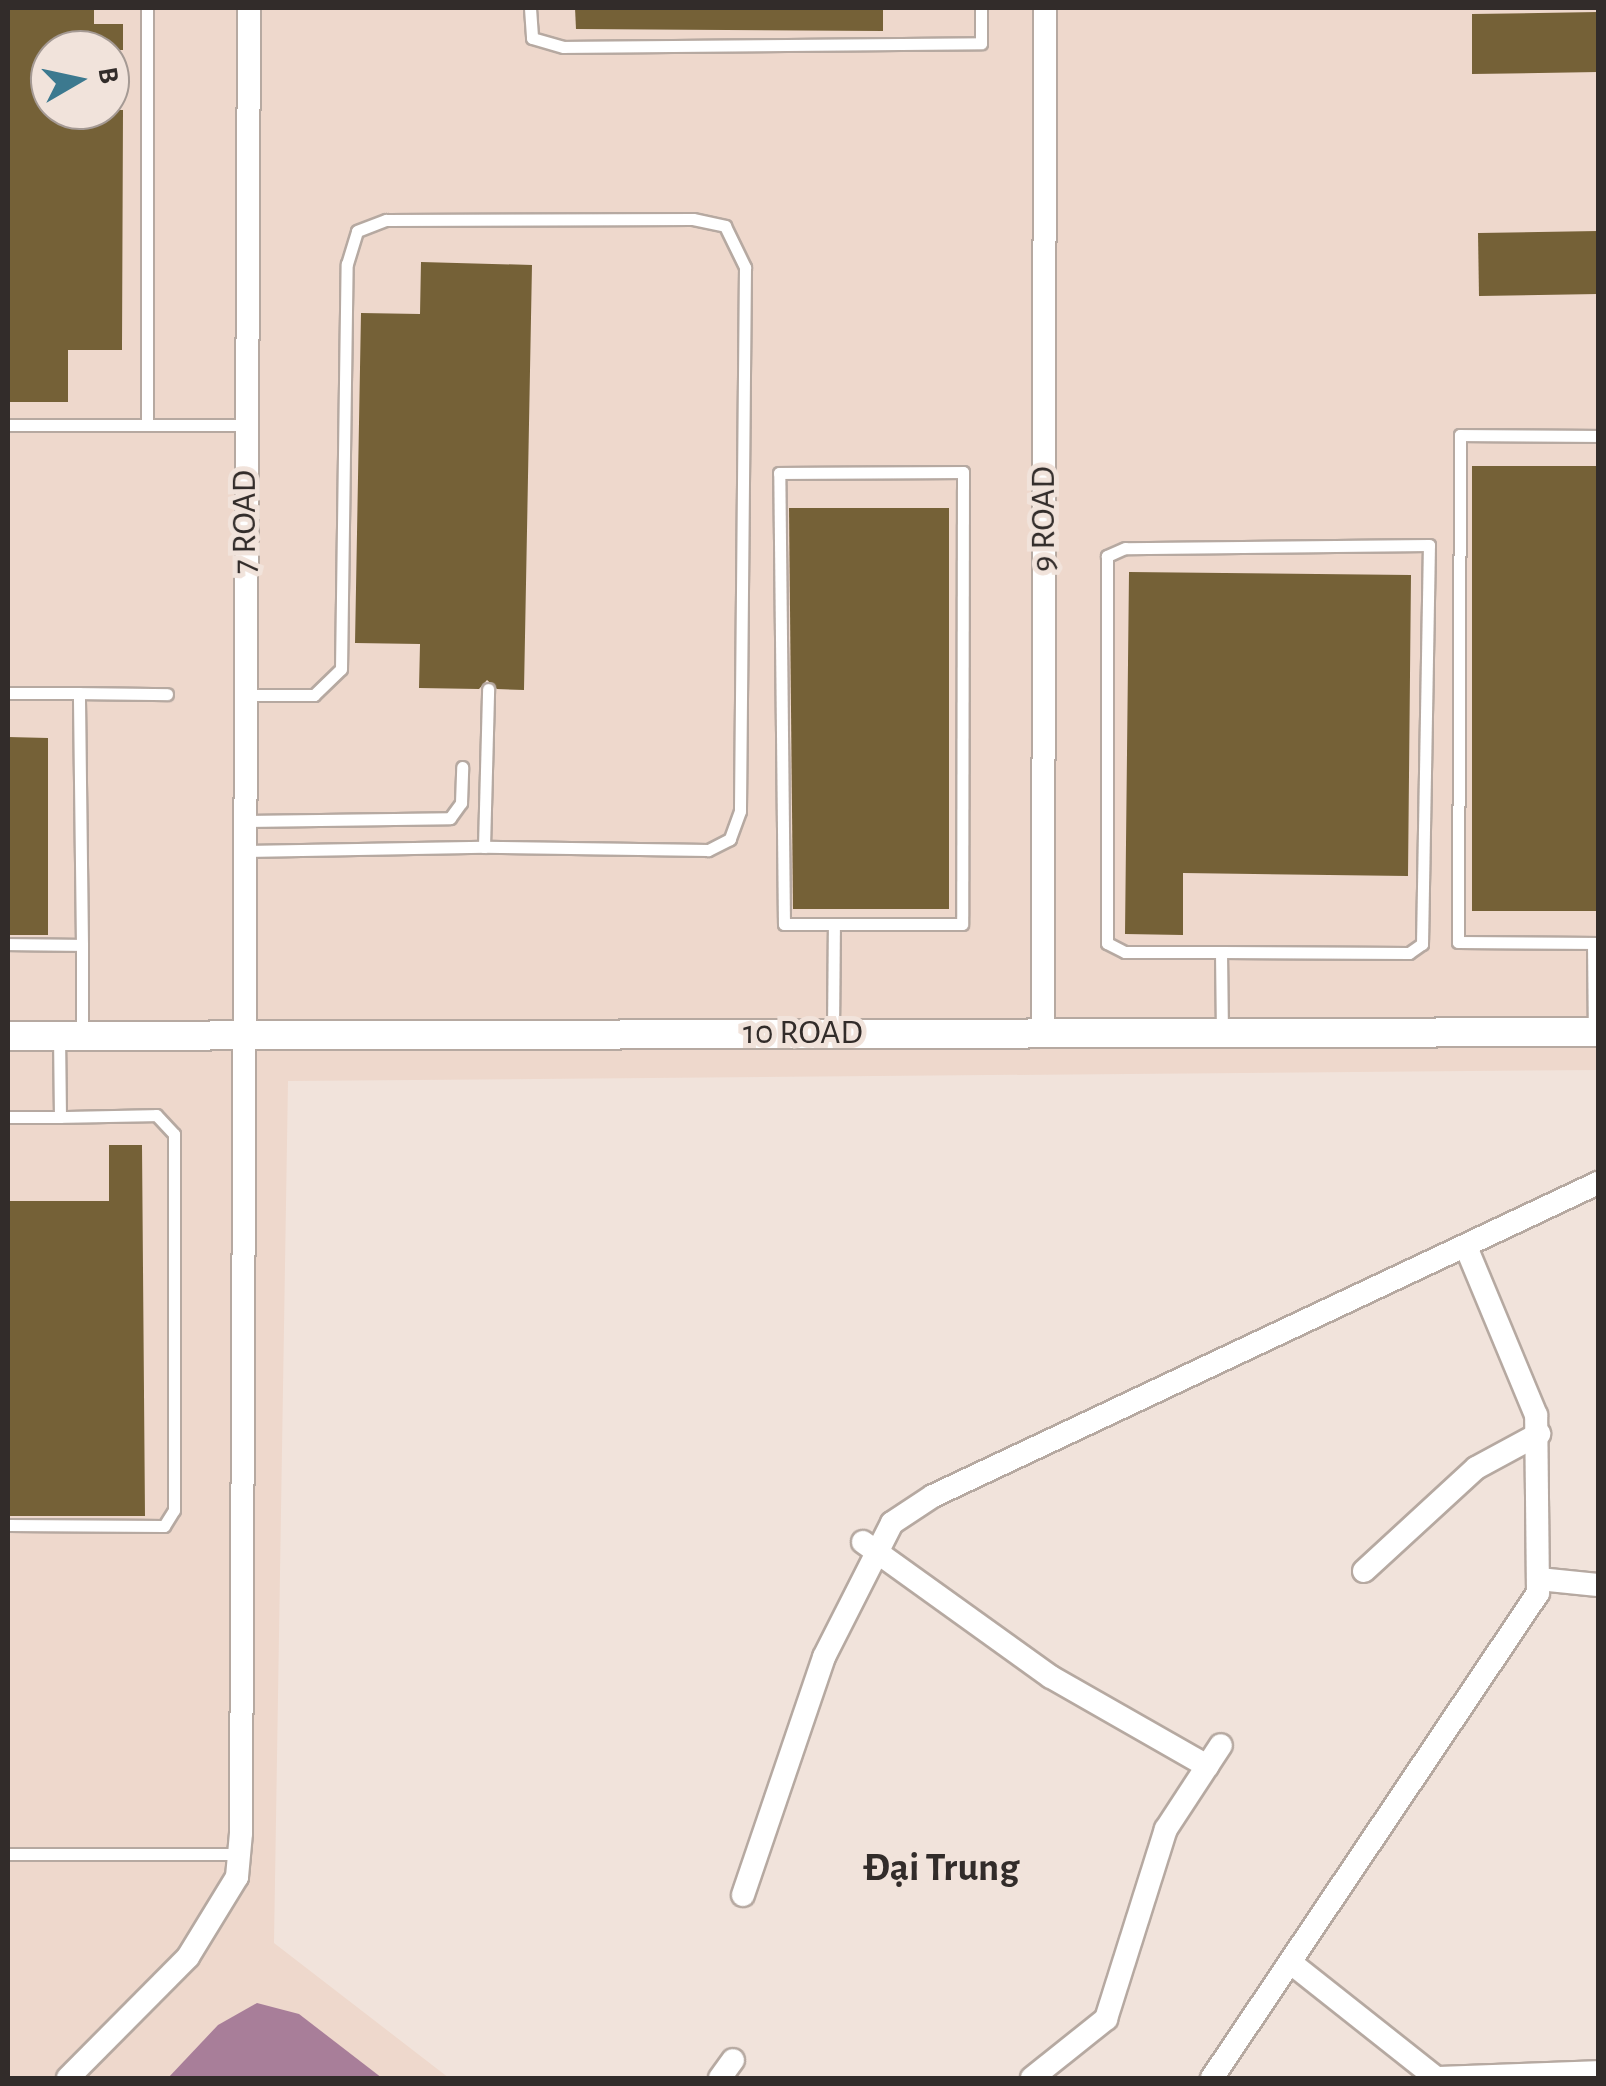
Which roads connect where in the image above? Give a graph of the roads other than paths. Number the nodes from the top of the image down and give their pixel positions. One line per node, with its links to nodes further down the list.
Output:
1 (146, 8): 7 (lane)
2 (249, 8): 8 (street, 7 ROAD)
3 (530, 8): 4 (lane)
4 (981, 8)
5 (1045, 8): 24 (street, 9 ROAD)
6 (8, 425): 7 (lane)
7 (146, 425): 8 (lane)
8 (246, 425): 14 (street, 7 ROAD)
9 (1598, 436): 20 (lane)
10 (488, 689): 17 (lane)
11 (79, 692): 12 (lane); 13 (lane); 22 (lane)
12 (8, 693)
13 (167, 694)
14 (244, 695): 16 (street, 7 ROAD); 17 (lane)
15 (462, 767): 16 (lane)
16 (245, 821): 18 (street, 7 ROAD)
17 (484, 847): 18 (lane)
18 (245, 851): 30 (street, 7 ROAD)
19 (834, 924): 19 (lane); 25 (lane)
20 (1596, 943): 27 (lane)
21 (8, 944): 22 (lane)
22 (82, 945): 29 (lane)
23 (1221, 952): 23 (lane); 26 (lane)
24 (1042, 1031): 25 (street, 10 ROAD); 26 (street, 10 ROAD)
25 (833, 1032): 30 (street, 10 ROAD)
26 (1222, 1032): 27 (street, 10 ROAD)
27 (1596, 1032)
28 (8, 1036): 29 (street, 10 ROAD)
29 (70, 1036): 30 (street, 10 ROAD); 32 (lane)
30 (244, 1036): 44 (street, 7 ROAD)
31 (8, 1117): 32 (lane)
32 (60, 1117): 36 (lane)
33 (1598, 1183): 34 (street)
34 (1466, 1247): 35 (street); 37 (street)
35 (1539, 1434): 38 (street); 39 (street)
36 (8, 1525)
37 (868, 1545): 42 (street); 45 (street)
38 (1364, 1571)
39 (1540, 1579): 40 (street); 46 (street)
40 (1598, 1585)
41 (1222, 1746): 42 (street)
42 (1207, 1766): 49 (street)
43 (8, 1854): 44 (lane)
44 (239, 1854): 48 (street, 7 ROAD)
45 (743, 1895)
46 (1290, 1962): 50 (street); 51 (street)
47 (1598, 2072): 51 (street)
48 (68, 2078)
49 (1032, 2078)
50 (1212, 2078)
51 (1436, 2078)

